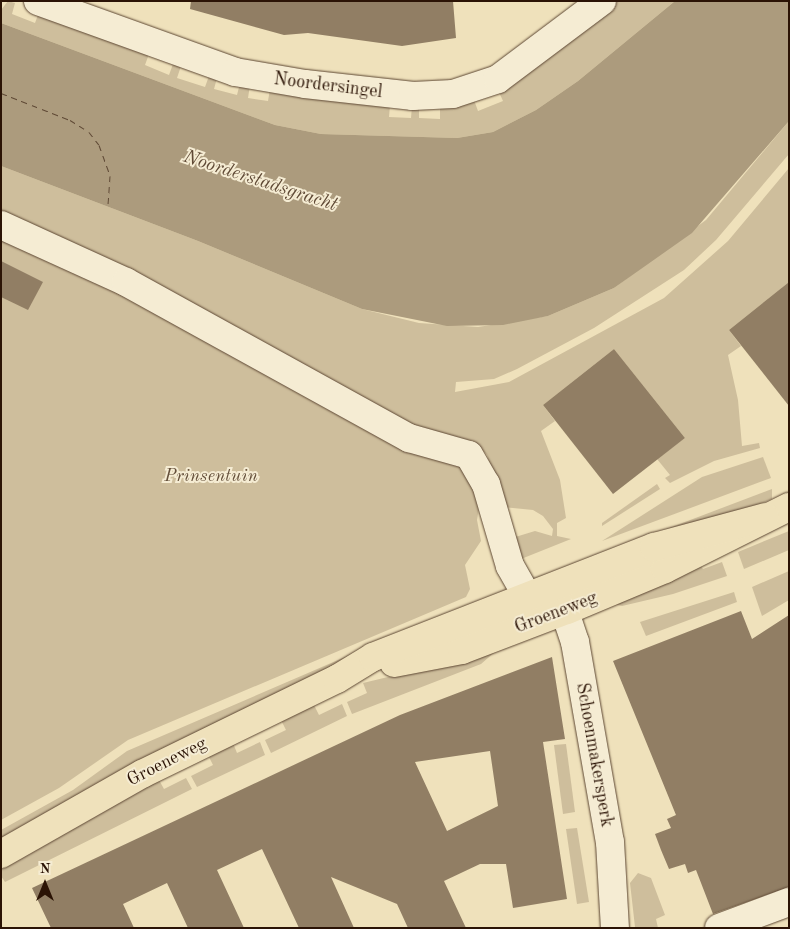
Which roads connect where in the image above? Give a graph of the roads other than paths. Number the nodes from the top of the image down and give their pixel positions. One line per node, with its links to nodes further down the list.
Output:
1 (38, 1): 2 (street, Noordersingel)
2 (602, 1)
3 (1, 225): 6 (street)
4 (777, 512): 5 (main road, Groeneweg); 7 (main road, Groeneweg)
5 (556, 585): 6 (main road, Groeneweg); 7 (street, Schoenmakersperk)
6 (534, 608): 7 (main road, Groeneweg); 8 (main road, Groeneweg)
7 (567, 610): 11 (street, Schoenmakersperk)
8 (1, 854)
9 (789, 902): 10 (street)
10 (762, 920): 12 (street)
11 (615, 928)
12 (719, 928)

